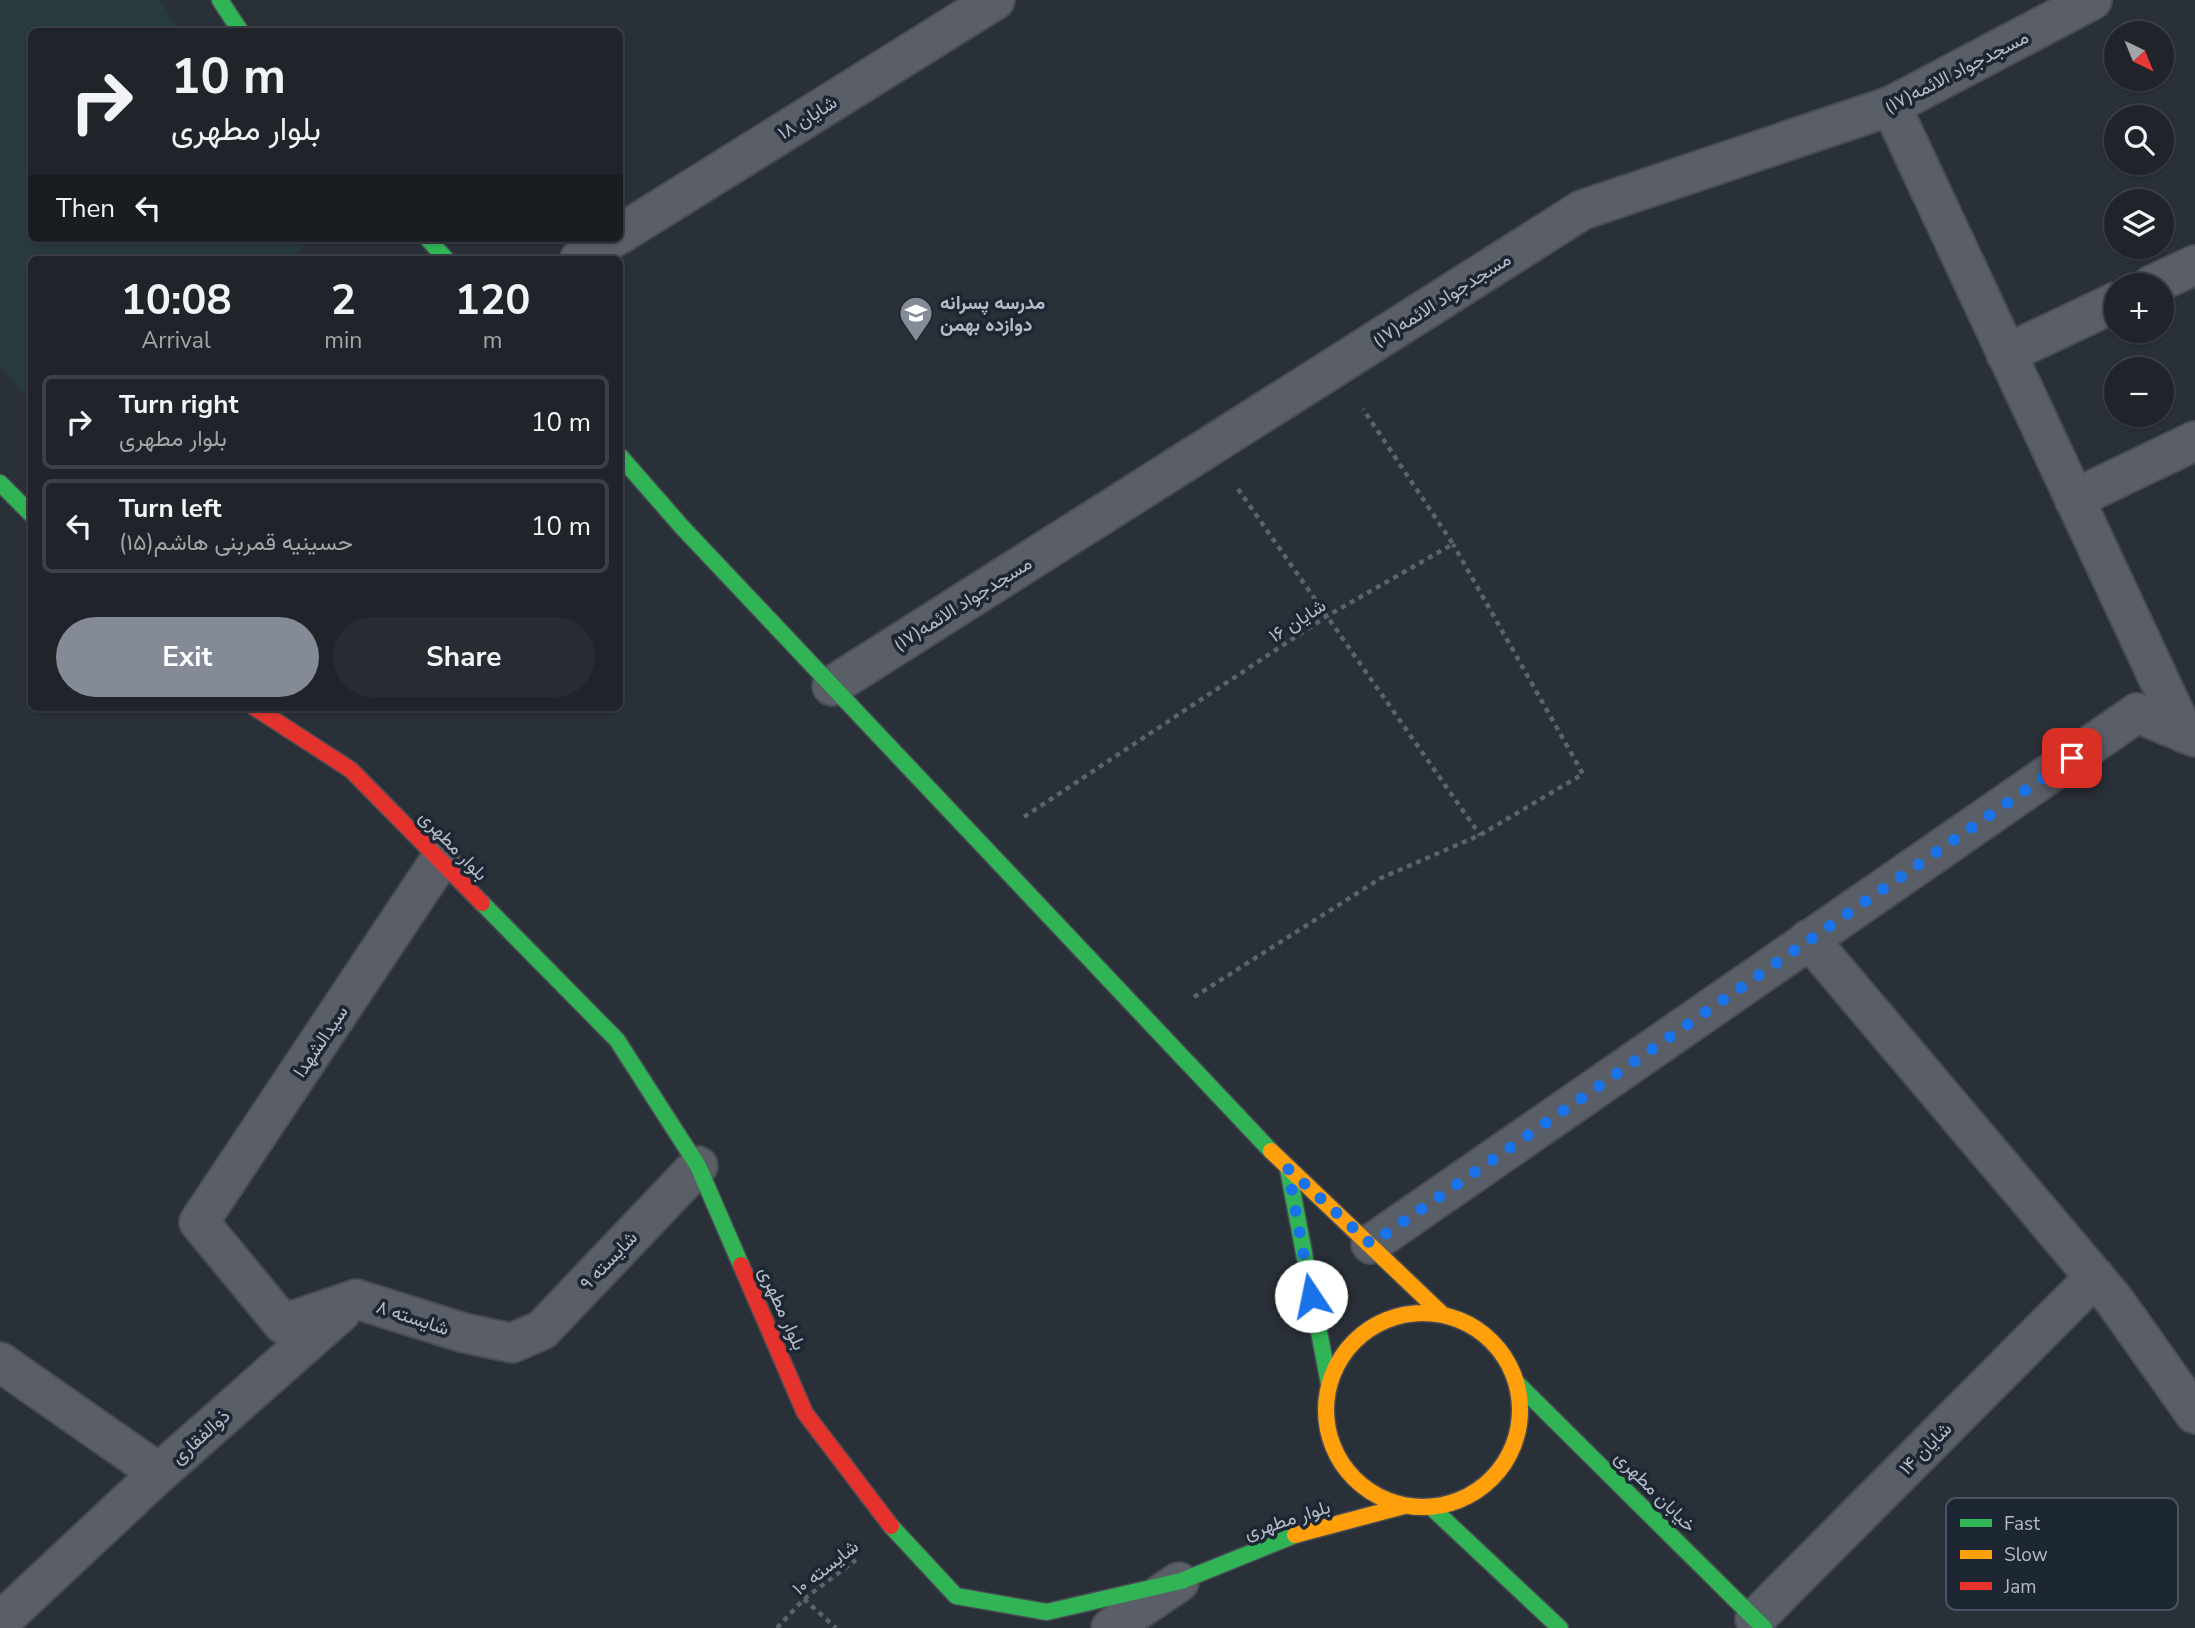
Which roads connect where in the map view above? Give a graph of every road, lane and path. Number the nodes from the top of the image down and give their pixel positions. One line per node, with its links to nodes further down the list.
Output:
1 (220, 0): 4 (main road)
2 (995, 0): 6 (street, شایان ۱۸)
3 (2092, 0): 5 (street, مسجدجواد الائمه(۱۷))
4 (238, 28)
5 (1891, 106): 14 (street); 15 (street, مسجدجواد الائمه(۱۷))
6 (623, 232)
7 (431, 242): 9 (main road)
8 (608, 242): 10 (street)
9 (443, 256)
10 (585, 256)
11 (2195, 265): 12 (street)
12 (2174, 275)
13 (2104, 308): 14 (street)
14 (2006, 354): 20 (street)
15 (1335, 366): 17 (street, مسجدجواد الائمه(۱۷)); 22 (path)
16 (2195, 441): 20 (street)
17 (1209, 446): 23 (path); 24 (street, مسجدجواد الائمه(۱۷))
18 (623, 459): 24 (main road)
19 (0, 483): 21 (main road)
20 (2074, 499): 26 (street)
21 (28, 511)
22 (1453, 544): 23 (path, شایان ۱۶); 27 (path)
23 (1327, 617): 27 (path); 28 (path, شایان ۱۶)
24 (832, 686): 28 (main road)
25 (260, 711): 29 (main road, بلوار مطهری)
26 (2189, 735): 30 (street)
27 (1480, 835): 31 (path)
28 (982, 845): 31 (main road)
29 (440, 860): 32 (main road, بلوار مطهری); 34 (street, سیدالشهدا)
30 (1809, 939): 35 (street); 36 (street)
31 (1152, 1024): 33 (main road)
32 (698, 1166): 39 (street, شایسته ۹); 47 (main road, بلوار مطهری)
33 (1288, 1169): 35 (main road); 42 (main road)
34 (199, 1222): 37 (street, شایسته ۸)
35 (1371, 1244): 38 (main road)
36 (2095, 1277): 43 (street); 51 (street, شایان ۱۴)
37 (356, 1298): 39 (street, شایسته ۸); 44 (street, ذوالفقاری)
38 (1443, 1314): 41 (main road); 42 (main road)
39 (512, 1343)
40 (0, 1362): 44 (street, ذوالفقاری)
41 (1517, 1383): 46 (main road); 51 (main road, خیابان مطهری)
42 (1329, 1384): 45 (main road)
43 (2195, 1414)
44 (159, 1474): 50 (street)
45 (1404, 1506): 46 (main road); 48 (main road, بلوار مطهری)
46 (1432, 1508): 55 (main road)
47 (895, 1531): 48 (main road, بلوار مطهری); 49 (path, شایسته ۱۰)
48 (1181, 1581): 54 (street)
49 (804, 1599): 52 (path, شایسته ۱۰); 53 (path)
50 (2, 1616)
51 (1760, 1623)
52 (777, 1628)
53 (836, 1628)
54 (1111, 1628)
55 (1560, 1628)

